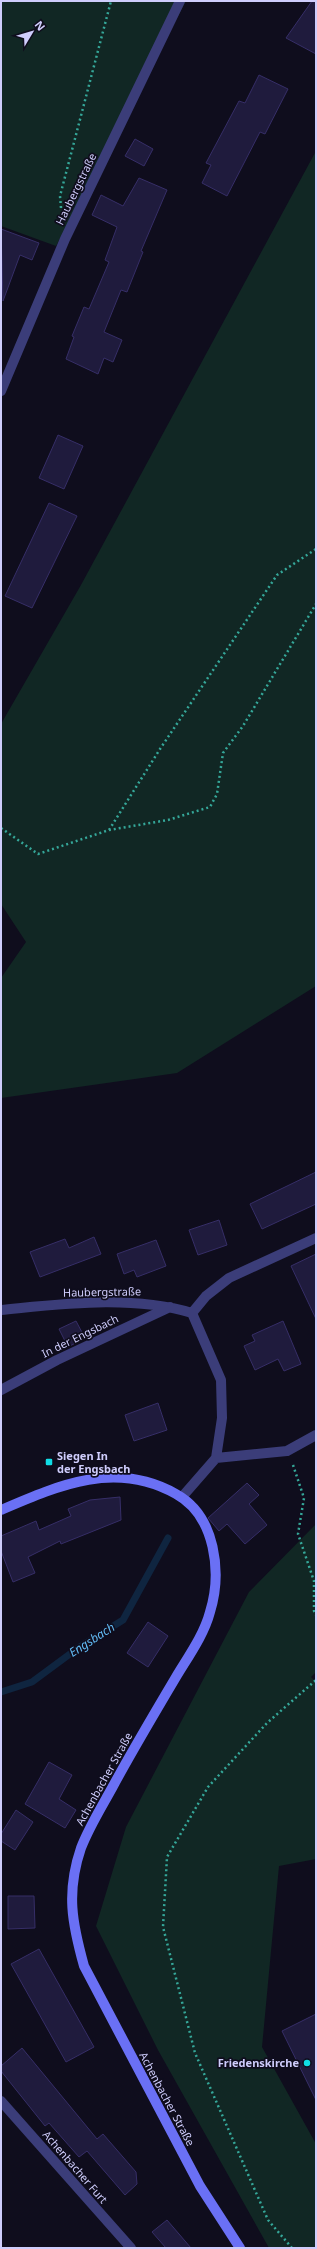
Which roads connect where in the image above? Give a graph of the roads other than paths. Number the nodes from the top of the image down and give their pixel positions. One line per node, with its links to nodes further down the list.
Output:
1 (180, 1): 2 (street, Haubergstraße)
2 (1, 391)
3 (316, 1238): 6 (street)
4 (170, 1307): 5 (street, Haubergstraße); 6 (street, Haubergstraße); 7 (street, In der Engsbach)
5 (1, 1310)
6 (192, 1313): 9 (street)
7 (1, 1390)
8 (316, 1435): 9 (street)
9 (216, 1458): 10 (street)
10 (182, 1497): 11 (main road, Achenbacher Straße); 14 (main road, Achenbacher Straße)
11 (1, 1510)
12 (1, 2101): 13 (street, Achenbacher Furt)
13 (131, 2248)
14 (240, 2248)

